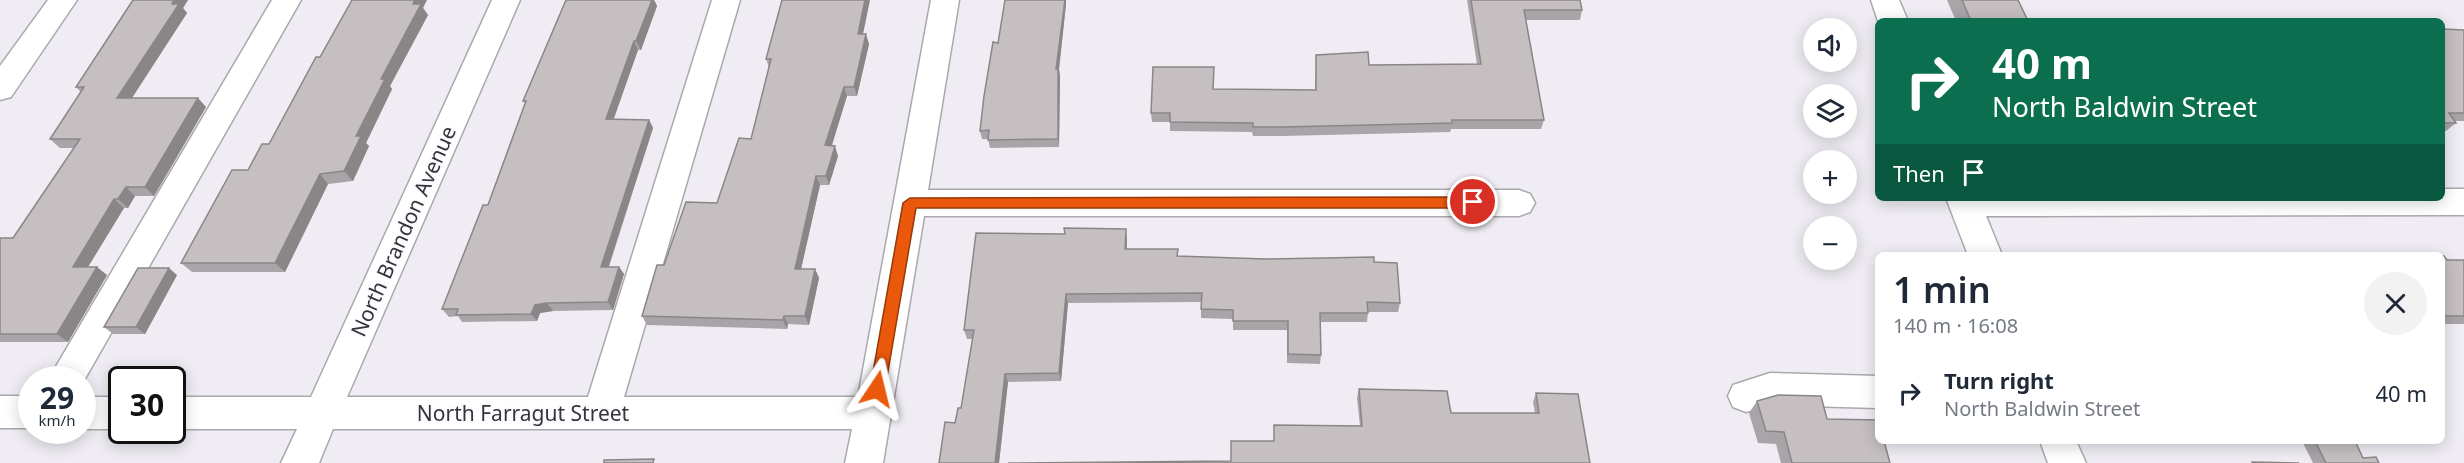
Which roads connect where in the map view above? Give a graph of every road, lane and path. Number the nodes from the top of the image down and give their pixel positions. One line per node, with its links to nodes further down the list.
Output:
1 (63, 0): 8 (street)
2 (287, 0): 15 (street)
3 (506, 0): 23 (street, North Brandon Avenue)
4 (726, 0): 20 (street)
5 (945, 0): 13 (street)
6 (1885, 0): 7 (street)
7 (1892, 18)
8 (0, 89)
9 (1963, 201): 14 (street)
10 (2214, 201): 12 (street)
11 (1519, 202): 13 (street)
12 (2464, 202)
13 (910, 203): 21 (street)
14 (1984, 252)
15 (74, 366)
16 (1875, 392): 17 (street)
17 (1746, 396)
18 (0, 412): 19 (street)
19 (18, 412)
20 (601, 412): 21 (street, North Farragut Street); 23 (street, North Farragut Street)
21 (873, 412): 26 (street)
22 (186, 413): 23 (street, North Farragut Street)
23 (322, 413): 25 (street, North Brandon Avenue)
24 (2059, 444): 27 (street)
25 (300, 463)
26 (864, 463)
27 (2067, 463)

